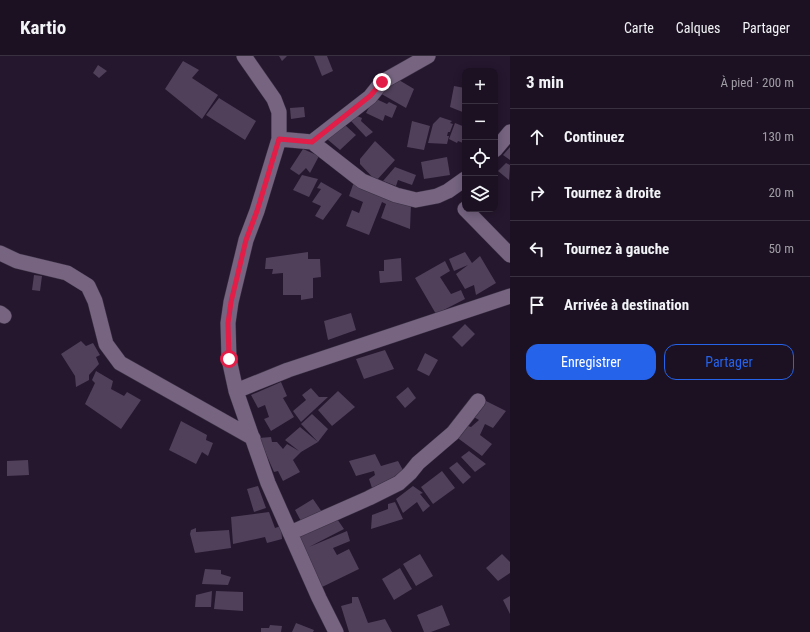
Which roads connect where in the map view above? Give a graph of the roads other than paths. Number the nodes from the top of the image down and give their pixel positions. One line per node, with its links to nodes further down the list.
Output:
1 (244, 56): 4 (street)
2 (428, 56): 5 (street)
3 (510, 132): 6 (street)
4 (279, 139): 5 (street); 14 (street)
5 (312, 142): 8 (street)
6 (498, 146)
7 (462, 181): 8 (street)
8 (448, 191): 9 (street)
9 (462, 206)
10 (468, 212): 12 (street)
11 (0, 252): 16 (street)
12 (510, 255)
13 (510, 296): 14 (street)
14 (236, 391): 16 (street)
15 (478, 401): 17 (street)
16 (253, 438): 17 (street)
17 (290, 533): 18 (street)
18 (336, 632)

